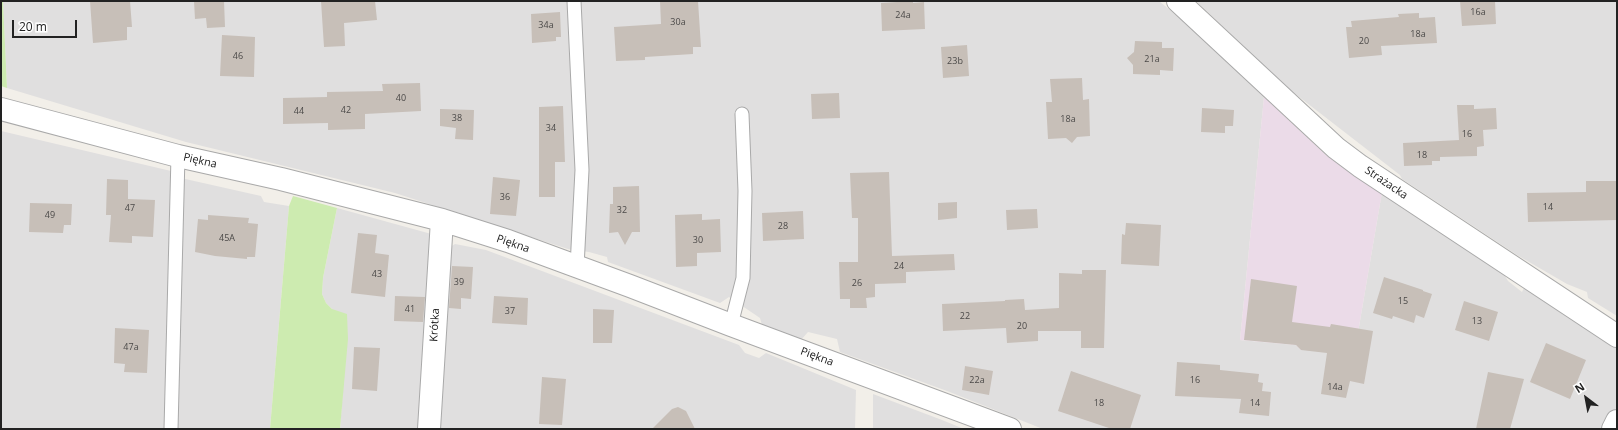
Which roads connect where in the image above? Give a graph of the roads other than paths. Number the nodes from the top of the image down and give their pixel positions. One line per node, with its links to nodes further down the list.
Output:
1 (574, 1): 7 (lane)
2 (1178, 1): 9 (street, Strażacka)
3 (1, 109): 5 (street, Piękna)
4 (742, 114): 8 (lane)
5 (178, 156): 6 (street, Piękna); 11 (lane)
6 (442, 220): 7 (street, Piękna); 12 (street, Krótka)
7 (577, 267): 8 (street, Piękna)
8 (731, 325): 13 (street, Piękna)
9 (1617, 336)
10 (1617, 421): 14 (street)
11 (171, 429)
12 (429, 429)
13 (1010, 429)
14 (1613, 429)

